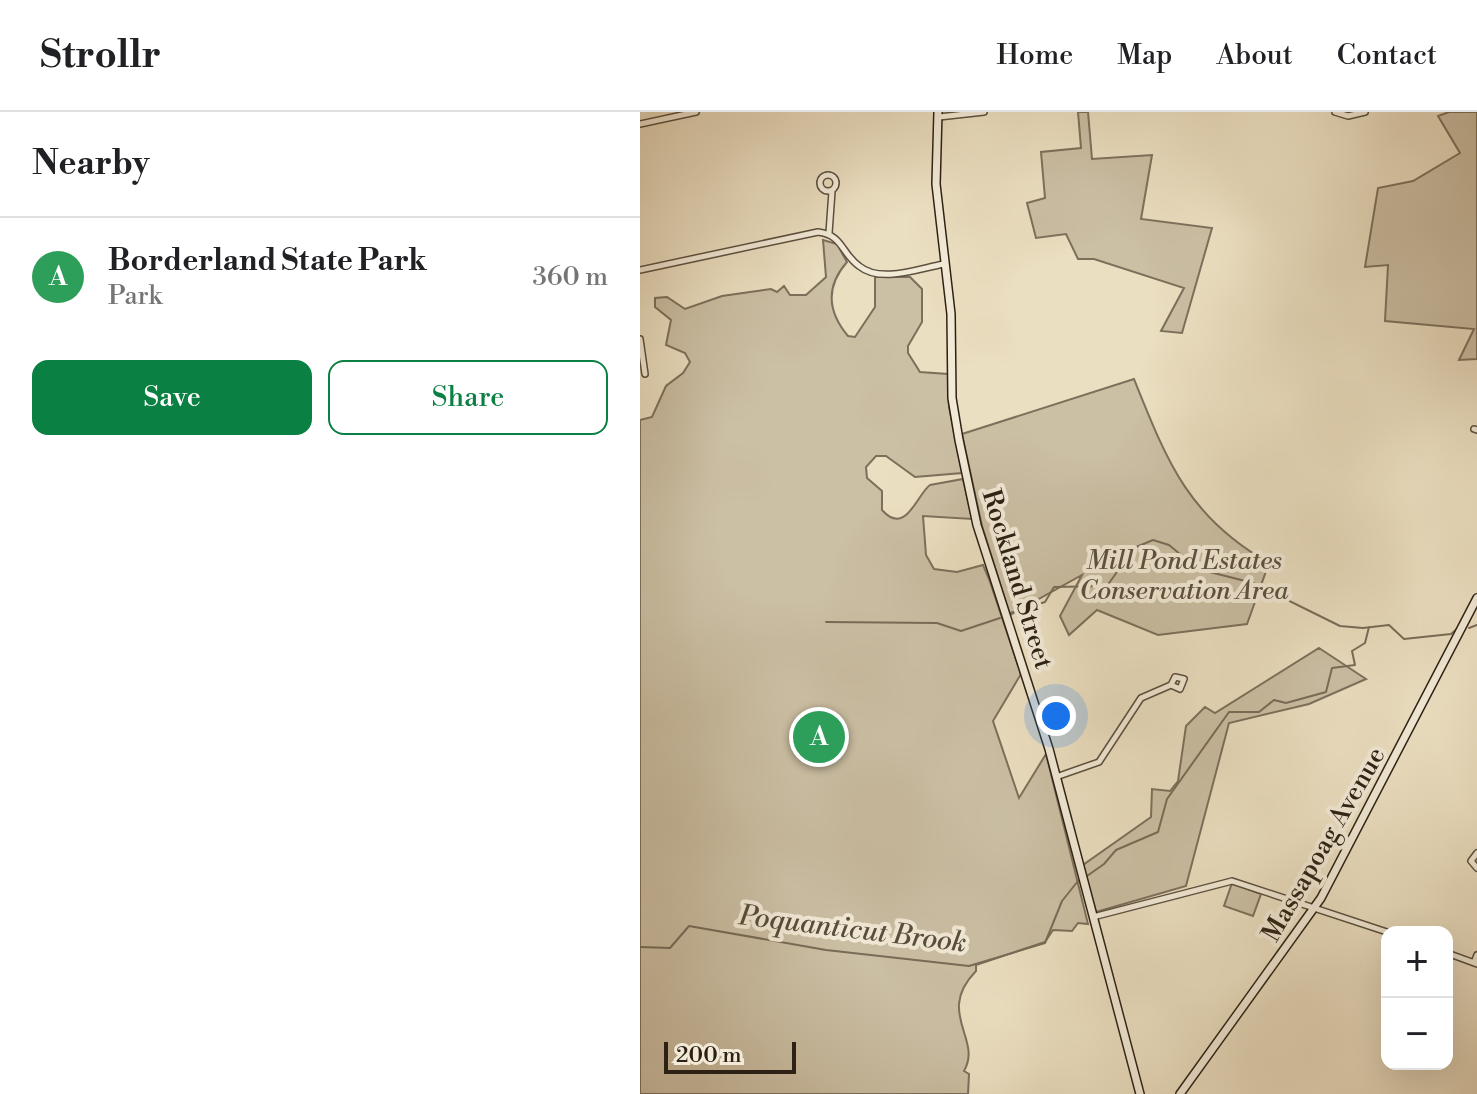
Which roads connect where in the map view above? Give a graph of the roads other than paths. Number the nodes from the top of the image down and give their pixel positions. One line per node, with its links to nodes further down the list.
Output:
1 (696, 112): 6 (street)
2 (984, 112): 5 (street)
3 (1335, 112): 4 (street)
4 (1365, 112)
5 (939, 115): 9 (street, Rockland Street)
6 (640, 124)
7 (832, 191): 8 (street)
8 (829, 233): 9 (street); 10 (street)
9 (944, 264): 15 (street, Rockland Street)
10 (640, 270)
11 (640, 339): 12 (street)
12 (645, 374)
13 (1477, 598): 18 (street, Massapoag Avenue)
14 (1171, 685): 15 (street)
15 (1056, 777): 19 (street, Rockland Street)
16 (1477, 853): 17 (street)
17 (1477, 868)
18 (1315, 907): 19 (street); 20 (street); 25 (street, Massapoag Avenue)
19 (1093, 917): 24 (street, Rockland Street)
20 (1381, 930)
21 (1453, 955): 23 (street)
22 (1477, 955): 23 (street)
23 (1476, 964)
24 (1140, 1094)
25 (1180, 1094)

